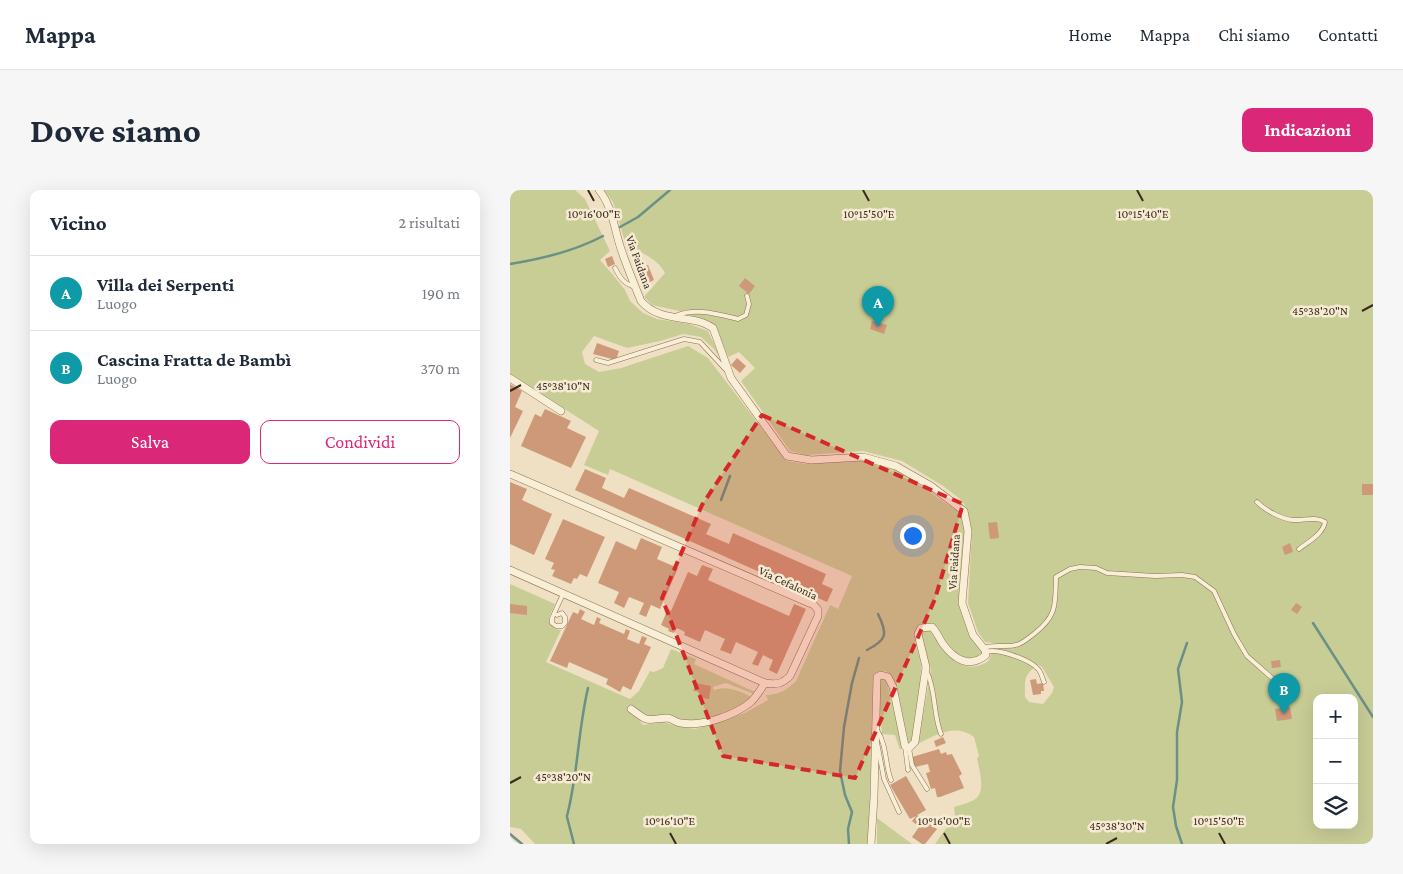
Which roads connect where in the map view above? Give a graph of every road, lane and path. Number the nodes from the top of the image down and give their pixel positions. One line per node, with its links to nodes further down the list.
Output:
1 (599, 190): 3 (street, Via Faidana)
2 (615, 268): 3 (lane)
3 (636, 287): 6 (street, Via Faidana)
4 (644, 290): 6 (lane)
5 (747, 296): 7 (lane)
6 (640, 299): 7 (street, Via Faidana)
7 (673, 317): 9 (street, Via Faidana)
8 (596, 360): 9 (lane)
9 (729, 374): 18 (street, Via Faidana)
10 (510, 378): 11 (street)
11 (561, 411)
12 (510, 474): 21 (street, Via Cefalonia)
13 (1256, 502): 14 (lane)
14 (1299, 549)
15 (510, 570): 16 (street)
16 (563, 594): 17 (lane); 21 (street)
17 (557, 615)
18 (985, 650): 19 (street); 20 (lane); 22 (lane)
19 (925, 670): 25 (lane); 27 (street)
20 (1044, 682)
21 (765, 683): 23 (street)
22 (1288, 697)
23 (631, 710)
24 (875, 726): 26 (street); 27 (street); 29 (lane)
25 (942, 734)
26 (874, 738): 31 (lane); 32 (street)
27 (907, 747): 28 (lane); 30 (lane)
28 (908, 770)
29 (891, 780)
30 (928, 788)
31 (899, 812)
32 (871, 844)

